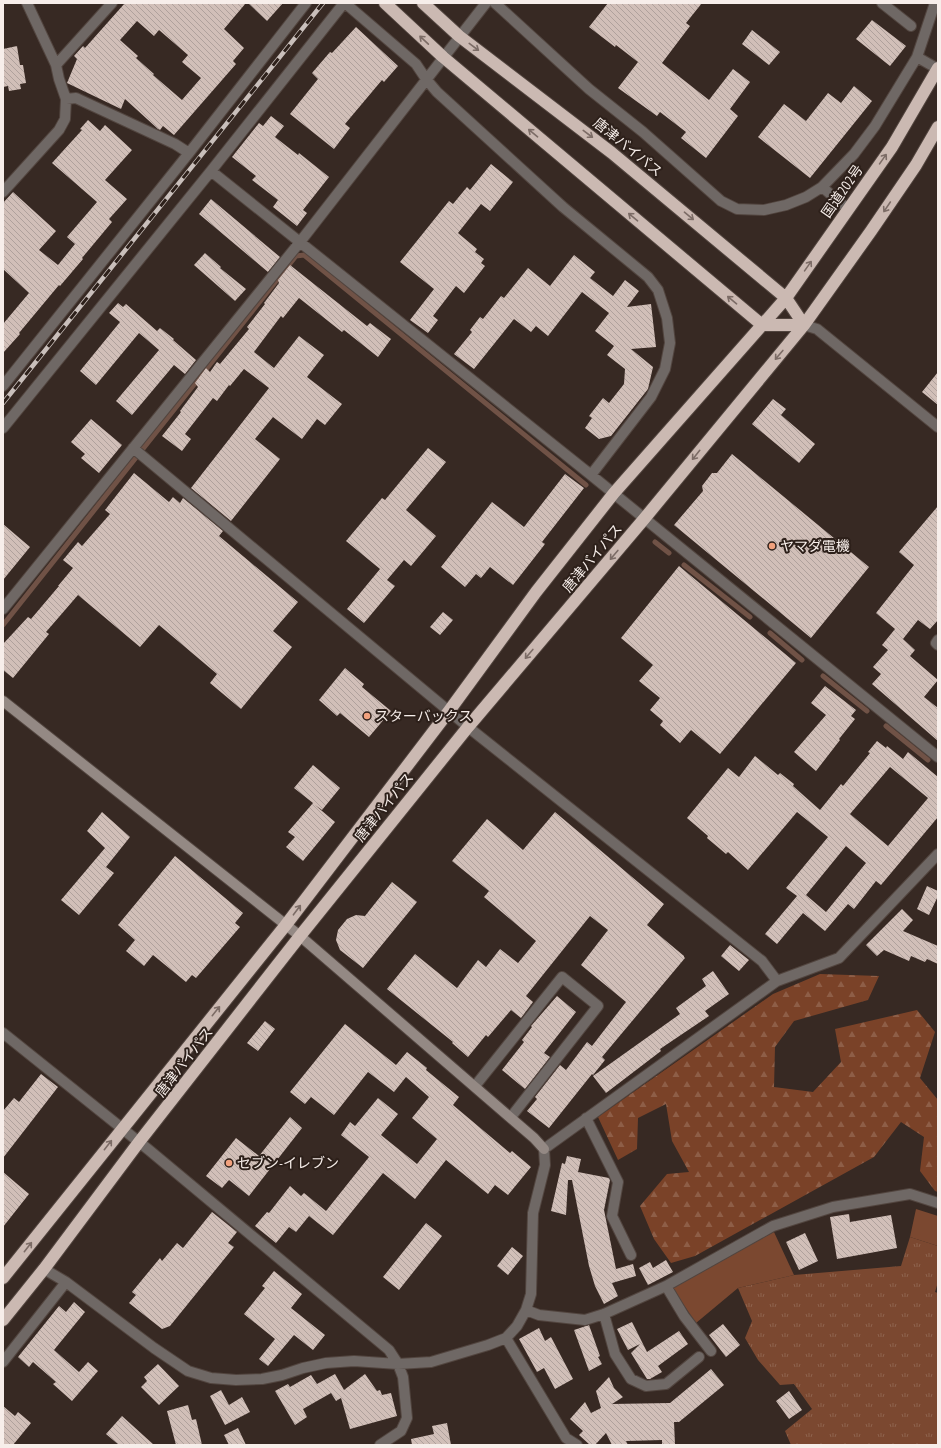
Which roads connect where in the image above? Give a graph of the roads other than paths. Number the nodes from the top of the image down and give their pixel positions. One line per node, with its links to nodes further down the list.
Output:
1 (27, 3): 15 (street)
2 (112, 3): 15 (street)
3 (306, 3): 20 (street)
4 (344, 3): 17 (street); 21 (street)
5 (385, 3): 13 (highway, one-way to 5)
6 (423, 3): 12 (highway, 唐津バイパス)
7 (486, 3): 12 (street)
8 (496, 3): 22 (street)
9 (882, 3): 11 (street)
10 (935, 3): 14 (street)
11 (911, 26)
12 (459, 36): 13 (street); 26 (highway, 唐津バイパス, one-way to 26)
13 (443, 57): 17 (street); 27 (highway, one-way to 13)
14 (917, 57): 16 (street); 22 (street)
15 (56, 65): 18 (street)
16 (938, 69): 24 (highway, 国道202号, one-way to 16)
17 (426, 79): 25 (street); 33 (street)
18 (66, 100): 20 (street); 23 (street)
19 (938, 127): 28 (highway, one-way to 28)
20 (189, 154): 29 (street)
21 (211, 171): 25 (street); 31 (street)
22 (822, 187): 24 (street)
23 (3, 192)
24 (848, 209): 26 (highway, 国道202号, one-way to 24)
25 (300, 242): 32 (street); 33 (street)
26 (786, 298): 27 (highway, 国道202号); 28 (highway, 唐津バイパス)
27 (762, 325): 28 (highway); 34 (highway, 唐津バイパス)
28 (804, 325): 30 (street); 35 (highway, 唐津バイパス, one-way to 35)
29 (3, 386)
30 (938, 427)
31 (3, 428)
32 (132, 448): 36 (street); 40 (street)
33 (591, 475): 34 (street)
34 (614, 493): 35 (street); 40 (highway, 唐津バイパス)
35 (644, 519): 41 (highway, 唐津バイパス, one-way to 41); 42 (street)
36 (3, 609)
37 (938, 640): 38 (street)
38 (938, 645)
39 (3, 701): 44 (street)
40 (449, 711): 41 (street); 44 (highway, 唐津バイパス, one-way to 40)
41 (468, 727): 45 (highway, 唐津バイパス); 46 (street)
42 (938, 758)
43 (938, 854): 46 (street)
44 (285, 926): 45 (street); 51 (highway, 唐津バイパス, one-way to 44)
45 (300, 936): 48 (street); 52 (highway, 唐津バイパス)
46 (777, 981): 50 (street)
47 (3, 1033): 51 (street)
48 (475, 1086): 49 (street); 49 (street)
49 (511, 1117): 53 (street)
50 (586, 1118): 53 (street); 55 (street)
51 (122, 1128): 52 (street); 57 (highway, 唐津バイパス, one-way to 51)
52 (139, 1142): 56 (highway, 唐津バイパス); 67 (street)
53 (544, 1149): 60 (street)
54 (938, 1203): 59 (street)
55 (631, 1255)
56 (44, 1269): 58 (street); 62 (highway, 唐津バイパス)
57 (3, 1278)
58 (66, 1282): 66 (street); 67 (street)
59 (666, 1286): 61 (street); 64 (street)
60 (526, 1310): 61 (street); 63 (street)
61 (604, 1314): 65 (street)
62 (3, 1320)
63 (506, 1338): 67 (street); 68 (street)
64 (711, 1351)
65 (699, 1357)
66 (3, 1362)
67 (398, 1364): 69 (street)
68 (563, 1442): 70 (street)
69 (380, 1445)
70 (577, 1445)

